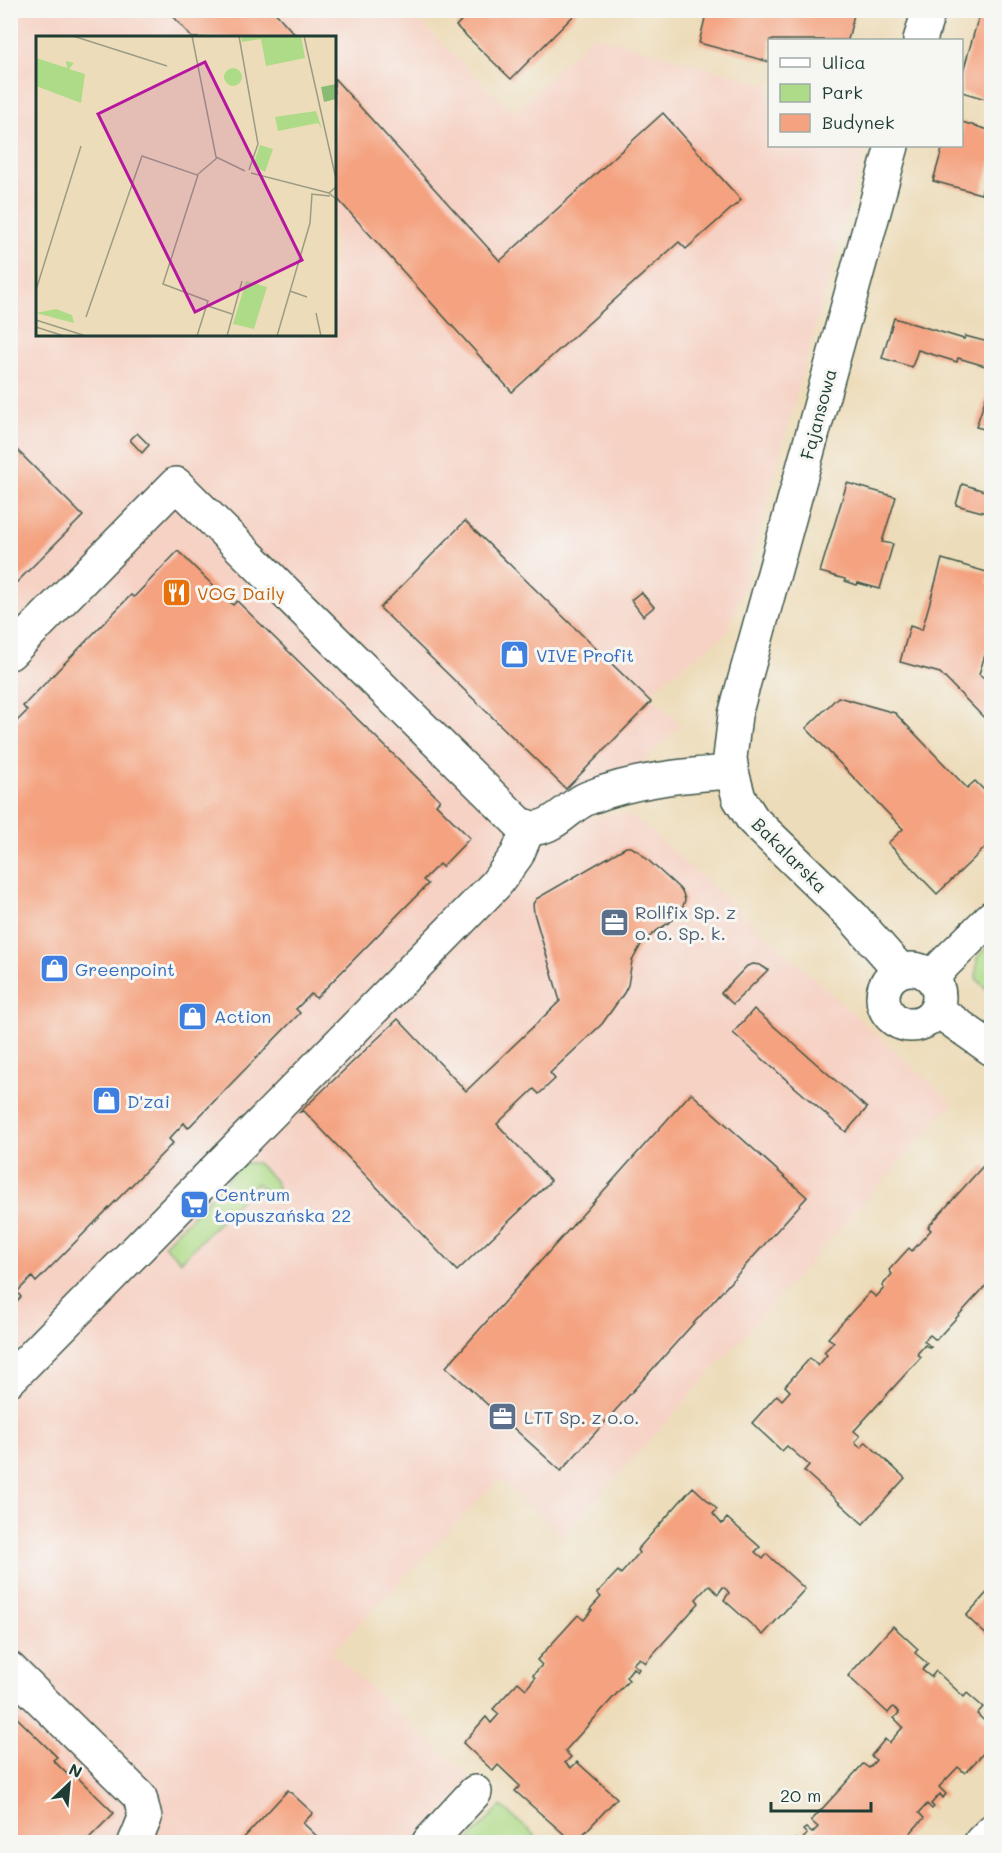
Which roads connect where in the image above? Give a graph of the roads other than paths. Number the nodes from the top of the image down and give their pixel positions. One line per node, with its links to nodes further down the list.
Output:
1 (929, 10): 2 (street)
2 (921, 39)
3 (892, 147): 5 (street, Fajansowa)
4 (10, 653): 7 (street)
5 (744, 682): 6 (street, Bakalarska)
6 (732, 772): 7 (street); 9 (street, Bakalarska)
7 (530, 828): 13 (street)
8 (992, 917): 10 (street)
9 (900, 970): 10 (street); 11 (street)
10 (933, 977): 11 (street)
11 (937, 1010): 12 (street)
12 (992, 1049)
13 (10, 1378)
14 (10, 1669): 17 (street)
15 (475, 1792): 18 (street)
16 (992, 1831): 19 (street)
17 (135, 1842)
18 (429, 1842)
19 (981, 1842)

